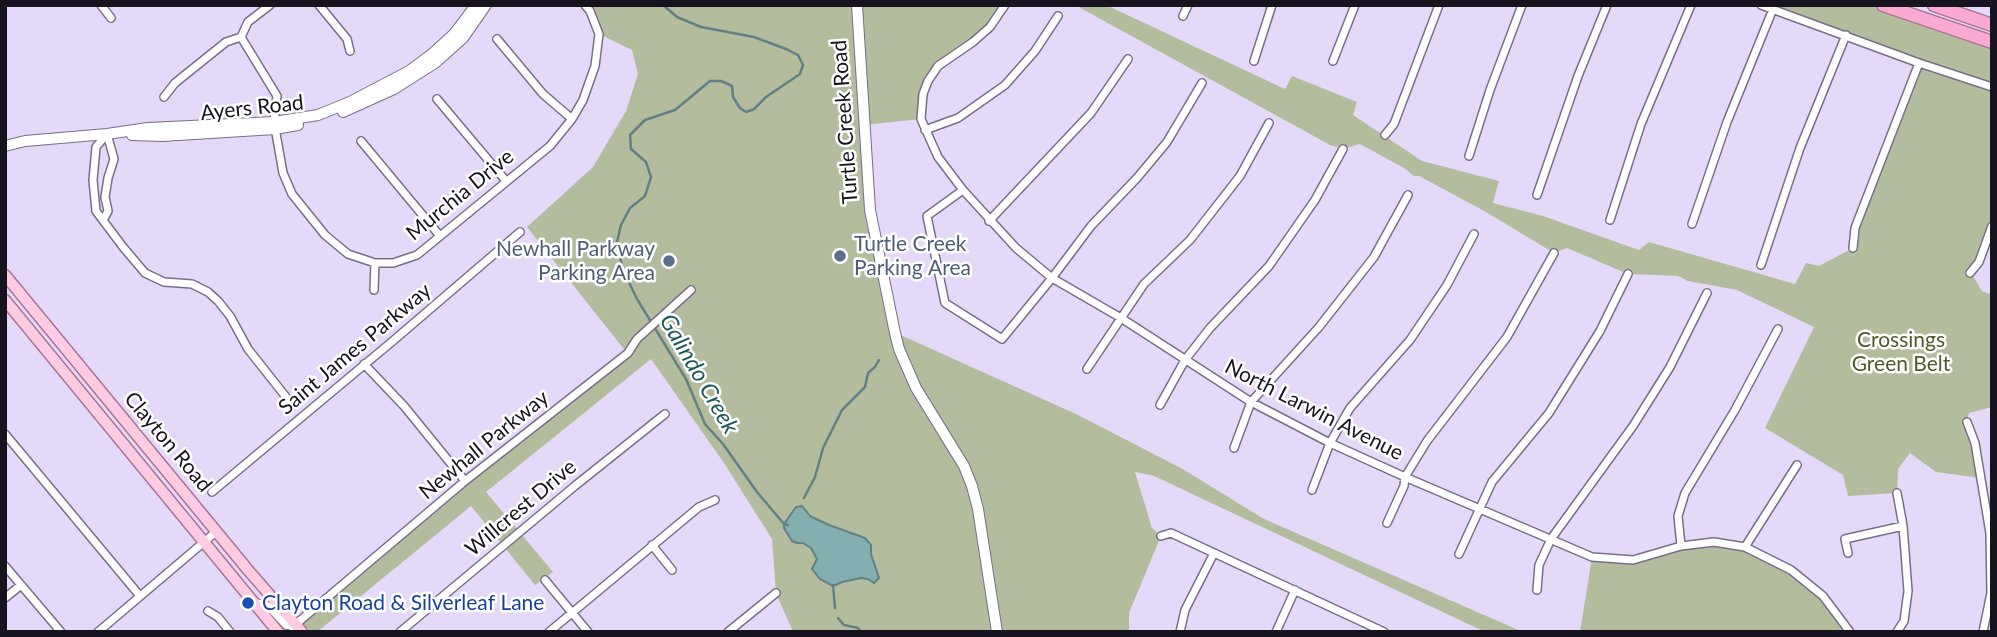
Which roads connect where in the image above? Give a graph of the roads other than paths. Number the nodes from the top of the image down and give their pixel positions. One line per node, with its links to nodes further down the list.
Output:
1 (101, 5): 22 (street)
2 (270, 5): 25 (street)
3 (319, 5): 28 (street)
4 (476, 5): 39 (street, Ayers Road)
5 (486, 5): 39 (street, Ayers Road)
6 (585, 5): 37 (street, Murchia Drive)
7 (857, 5): 126 (street, Turtle Creek Road)
8 (1005, 5): 40 (street, North Larwin Avenue)
9 (1188, 5): 21 (street)
10 (1272, 5): 30 (street)
11 (1355, 5): 31 (street)
12 (1439, 5): 42 (street)
13 (1522, 5): 46 (street)
14 (1607, 5): 50 (street)
15 (1691, 5): 52 (street)
16 (1761, 5): 19 (street)
17 (1883, 5): 27 (highway)
18 (1934, 5): 23 (highway)
19 (1773, 9): 24 (street); 54 (street)
20 (1058, 16): 40 (street)
21 (1184, 16)
22 (111, 18)
23 (1992, 25)
24 (1846, 35): 32 (street); 62 (street)
25 (241, 37): 35 (street); 39 (street)
26 (498, 39): 37 (street)
27 (1992, 42)
28 (350, 51)
29 (1128, 59): 53 (street)
30 (1254, 61)
31 (1333, 61)
32 (1919, 63): 34 (street); 59 (street)
33 (1202, 83): 66 (street)
34 (1992, 87)
35 (164, 97)
36 (437, 99): 47 (street)
37 (572, 119): 47 (street, Murchia Drive)
38 (1269, 122): 71 (street)
39 (275, 126): 41 (street, Ayers Road); 61 (street)
40 (925, 130): 48 (street, North Larwin Avenue)
41 (107, 134): 44 (street, Ayers Road); 51 (street); 51 (street)
42 (1385, 135)
43 (361, 141): 58 (street)
44 (5, 146)
45 (1343, 149): 73 (street)
46 (1469, 156)
47 (506, 181): 58 (street, Murchia Drive)
48 (962, 190): 53 (street, North Larwin Avenue); 66 (street)
49 (1408, 195): 77 (street)
50 (1537, 195)
51 (103, 220): 76 (street)
52 (1610, 220)
53 (989, 221): 66 (street, North Larwin Avenue)
54 (1692, 224)
55 (1992, 226): 63 (street)
56 (520, 232): 74 (street, Saint James Parkway)
57 (1474, 234): 82 (street)
58 (440, 236): 61 (street, Murchia Drive)
59 (1853, 248)
60 (1554, 253): 85 (street)
61 (375, 263): 67 (street)
62 (1761, 265)
63 (1970, 273)
64 (1628, 274): 91 (street)
65 (5, 275): 94 (main road, Clayton Road)
66 (1052, 278): 71 (street, North Larwin Avenue)
67 (374, 290)
68 (691, 290): 86 (street, Newhall Parkway)
69 (1707, 293): 96 (street)
70 (5, 300): 97 (main road, Clayton Road)
71 (1121, 318): 73 (street, North Larwin Avenue); 75 (street)
72 (1778, 329): 99 (street)
73 (1185, 360): 77 (street, North Larwin Avenue); 78 (street)
74 (364, 364): 86 (street); 88 (street, Saint James Parkway)
75 (1087, 369)
76 (290, 401)
77 (1251, 402): 82 (street, North Larwin Avenue); 83 (street)
78 (1160, 405)
79 (665, 414): 122 (street, Willcrest Drive)
80 (1967, 422): 131 (street)
81 (5, 434): 111 (street)
82 (1329, 443): 85 (street, North Larwin Avenue); 87 (street)
83 (1234, 448)
84 (1797, 465): 100 (street)
85 (1405, 477): 91 (street, North Larwin Avenue); 92 (street)
86 (465, 481): 116 (street, Newhall Parkway)
87 (1312, 490)
88 (212, 492)
89 (1897, 493): 93 (street)
90 (715, 500): 98 (street)
91 (1478, 509): 96 (street, North Larwin Avenue); 103 (street)
92 (1387, 523)
93 (1903, 526): 101 (street); 130 (street)
94 (217, 531): 97 (street); 116 (main road, Clayton Road)
95 (1161, 536): 102 (street)
96 (1552, 539): 99 (street, North Larwin Avenue); 109 (street)
97 (204, 543): 111 (street); 113 (main road, Clayton Road)
98 (652, 545): 105 (street); 115 (street)
99 (1682, 546): 100 (street, North Larwin Avenue)
100 (1745, 547): 129 (street, North Larwin Avenue)
101 (1848, 553)
102 (1214, 554): 108 (street); 127 (street)
103 (1459, 554)
104 (5, 566): 107 (street)
105 (672, 570)
106 (545, 580): 115 (street)
107 (21, 585): 112 (street); 118 (street)
108 (1295, 590): 117 (street); 128 (street)
109 (1537, 590)
110 (776, 593): 125 (street)
111 (140, 596): 119 (street)
112 (5, 598)
113 (254, 603): 116 (street); 121 (main road, Clayton Road)
114 (208, 611): 120 (street)
115 (572, 612): 123 (street); 124 (street)
116 (297, 629)
117 (1382, 631)
118 (61, 632)
119 (98, 632)
120 (230, 632)
121 (278, 632)
122 (400, 632)
123 (549, 632)
124 (588, 632)
125 (728, 632)
126 (997, 632)
127 (1180, 632)
128 (1276, 632)
129 (1850, 632)
130 (1897, 632)
131 (1983, 632)

